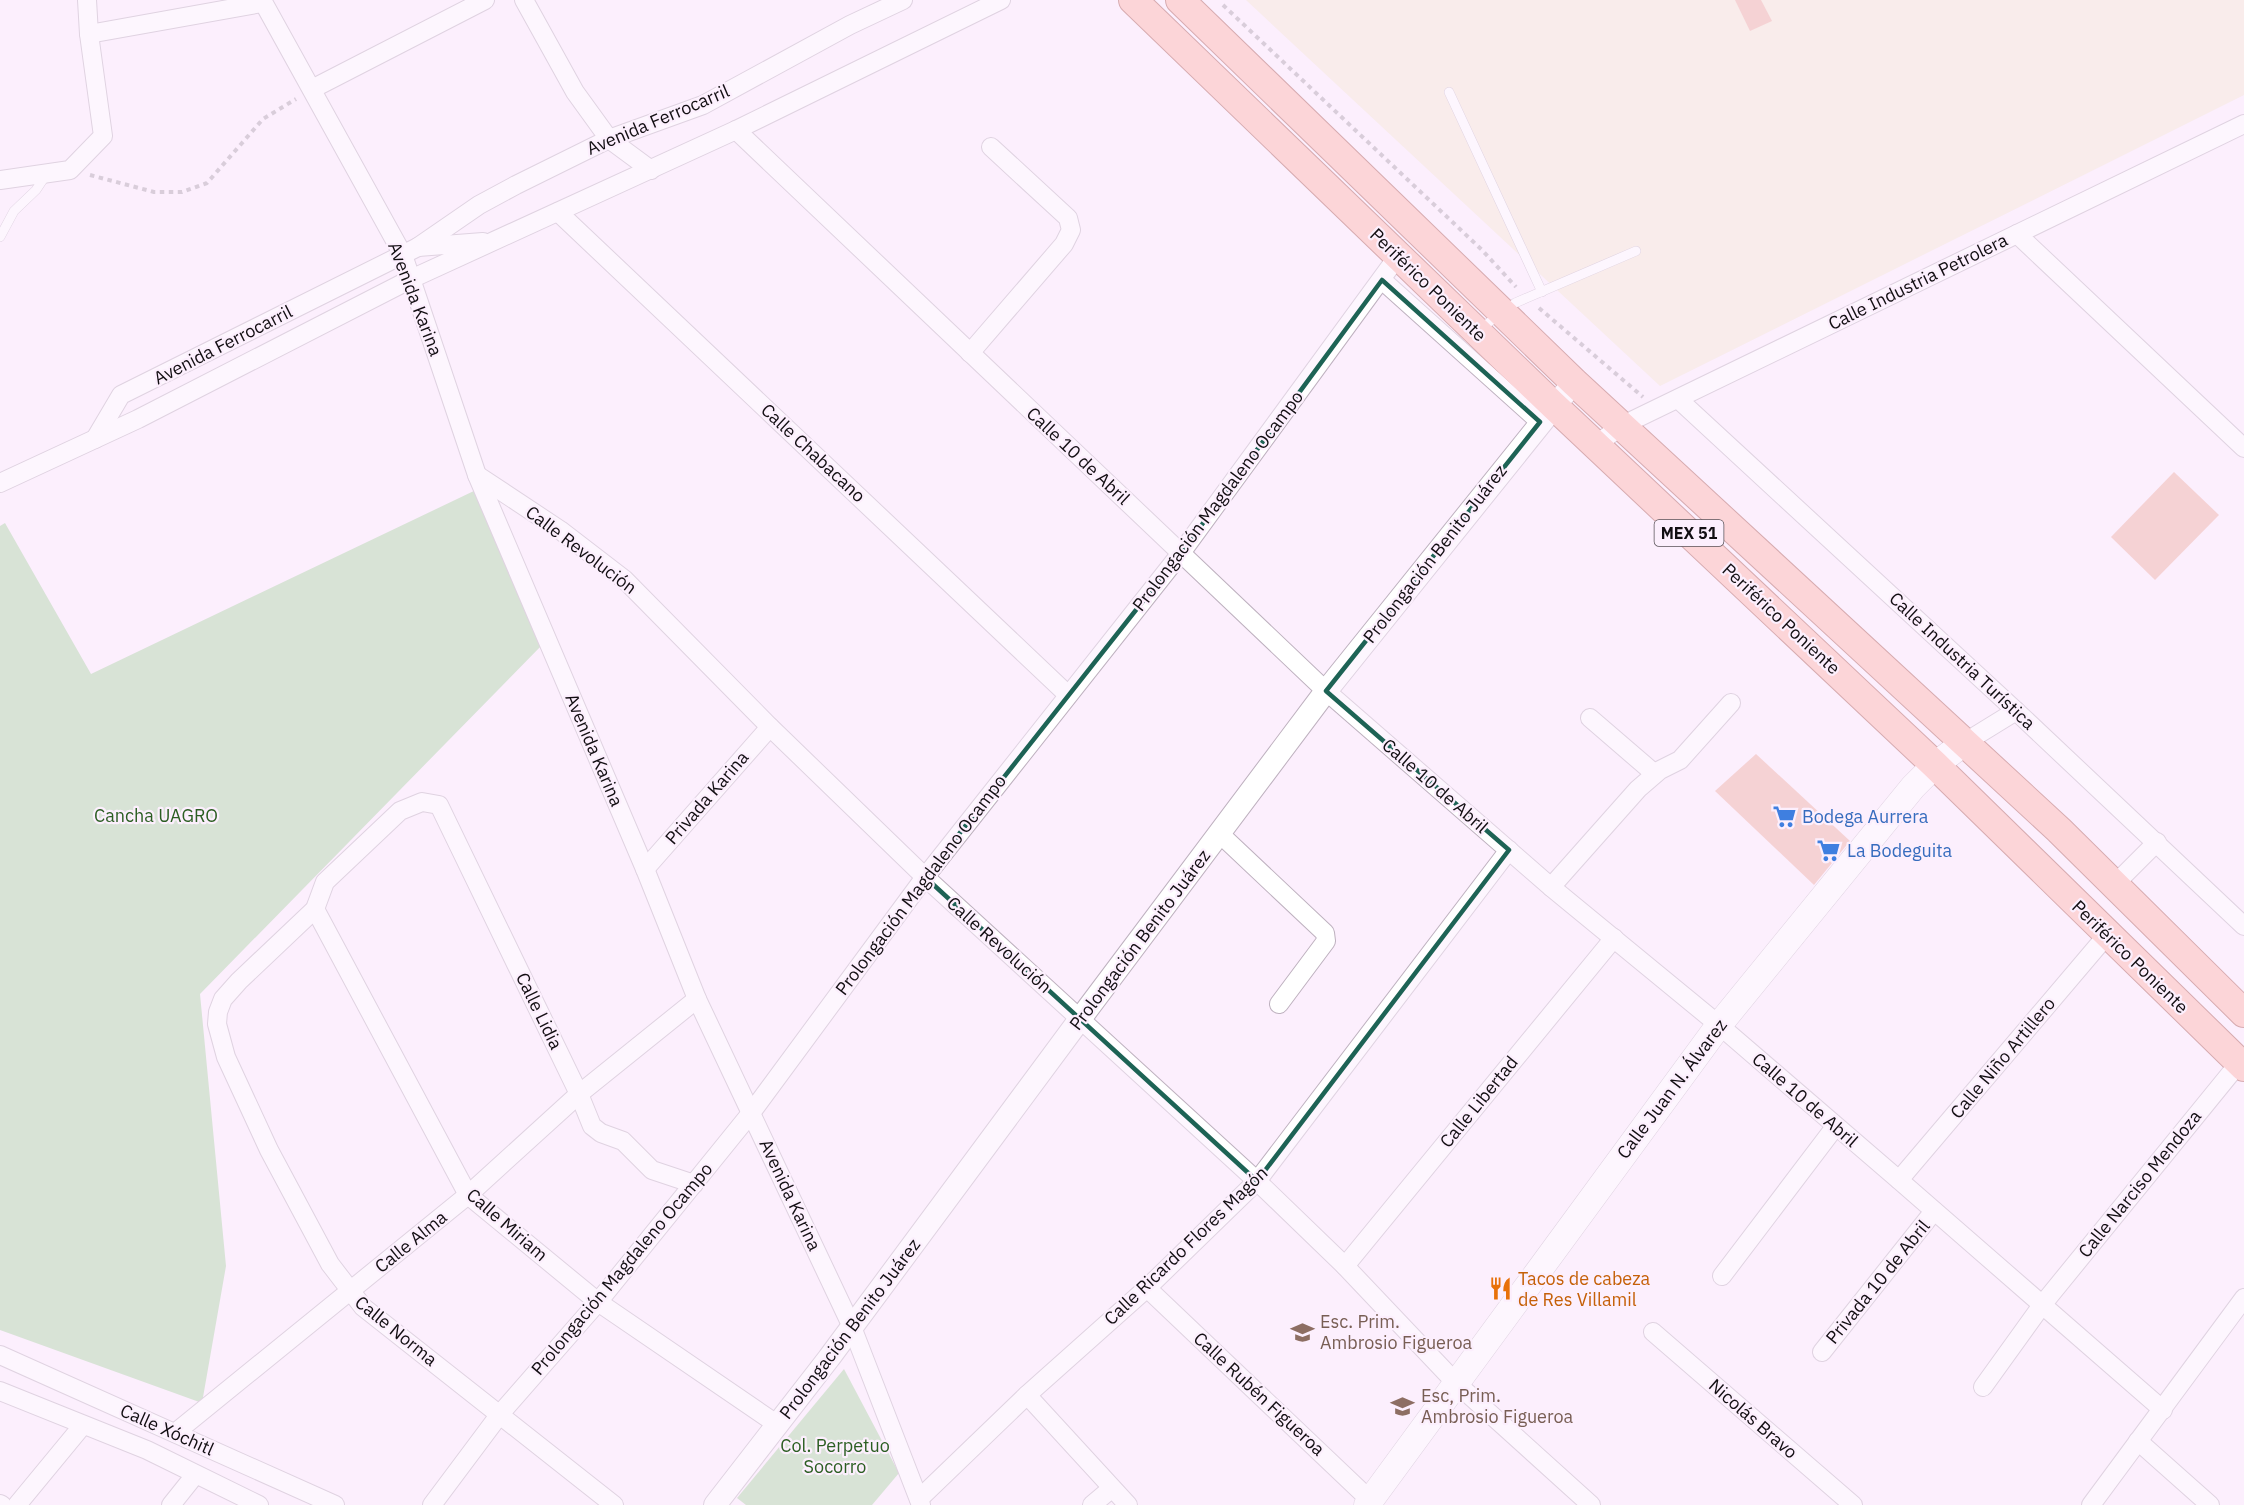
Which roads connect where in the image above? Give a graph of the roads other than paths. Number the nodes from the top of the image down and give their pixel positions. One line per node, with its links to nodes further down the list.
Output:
1 (87, 0): 11 (street)
2 (485, 0): 12 (street)
3 (524, 0): 16 (street)
4 (903, 0): 16 (street, Avenida Ferrocarril)
5 (980, 0): 10 (street)
6 (1001, 0): 10 (street)
7 (1133, 0): 27 (main road, Periférico Poniente / MEX 51)
8 (1180, 0): 31 (main road, Periférico Poniente / MEX 51)
9 (262, 1): 11 (street); 12 (street, Avenida Karina)
10 (967, 17): 15 (street)
11 (89, 34): 19 (street)
12 (312, 89): 25 (street, Avenida Karina)
13 (1449, 92): 30 (lane)
14 (2244, 124): 22 (street, Calle Industria Petrolera)
15 (736, 130): 18 (street); 33 (street, Calle 10 de Abril)
16 (609, 139): 18 (street); 25 (street, Avenida Ferrocarril)
17 (991, 147): 33 (street)
18 (651, 170): 21 (street)
19 (46, 174): 20 (street); 23 (lane)
20 (1, 177)
21 (558, 212): 24 (street); 45 (street, Calle Chabacano)
22 (2017, 234): 35 (street, Calle Industria Petrolera); 40 (street)
23 (0, 237)
24 (495, 241): 25 (street); 28 (street)
25 (410, 251): 28 (street, Avenida Karina); 38 (street, Avenida Ferrocarril)
26 (1636, 251): 30 (lane)
27 (1398, 256): 29 (street, Prolongación Magdaleno Ocampo); 32 (main road, Periférico Poniente / MEX 51)
28 (411, 279): 38 (street); 41 (street, Avenida Karina)
29 (1382, 280): 36 (street); 43 (street, Prolongación Magdaleno Ocampo)
30 (1542, 292): 31 (lane)
31 (1501, 311): 32 (lane); 34 (main road, Periférico Poniente / MEX 51)
32 (1477, 332): 36 (main road, Periférico Poniente / MEX 51)
33 (970, 353): 43 (street, Calle 10 de Abril)
34 (1574, 382): 36 (street, Prolongación Benito Juárez); 37 (main road, Periférico Poniente / MEX 51)
35 (1678, 399): 37 (street, Calle Industria Petrolera); 47 (street, Calle Industria Turística)
36 (1546, 413): 39 (main road, Periférico Poniente / MEX 51); 44 (street, Prolongación Benito Juárez)
37 (1621, 426): 39 (street, Calle Industria Petrolera); 50 (main road, Periférico Poniente / MEX 51)
38 (95, 439): 42 (street)
39 (1596, 445): 51 (main road, Periférico Poniente / MEX 51)
40 (2244, 448)
41 (477, 475): 49 (street, Calle Revolución); 56 (street, Avenida Karina)
42 (0, 483)
43 (1181, 553): 44 (street, Calle 10 de Abril); 45 (street, Prolongación Magdaleno Ocampo)
44 (1326, 691): 53 (street, Prolongación Benito Juárez); 55 (street, Calle 10 de Abril)
45 (1068, 695): 57 (street, Prolongación Magdaleno Ocampo)
46 (1731, 703): 52 (street)
47 (2016, 711): 50 (street, Calle Juan N. Álvarez); 54 (street, Calle Industria Turística)
48 (1590, 718): 52 (street)
49 (770, 726): 56 (street, Privada Karina); 57 (street, Calle Revolución)
50 (1965, 743): 51 (main road, Calle Juan N. Álvarez); 58 (main road, Periférico Poniente / MEX 51)
51 (1935, 765): 62 (main road, Periférico Poniente / MEX 51); 68 (main road, Calle Juan N. Álvarez)
52 (1655, 774): 59 (street)
53 (1220, 834): 65 (street); 67 (street, Prolongación Benito Juárez)
54 (2157, 842): 58 (street); 61 (street, Calle Industria Turística)
55 (1509, 850): 59 (street, Calle 10 de Abril); 74 (street, Calle Ricardo Flores Magón)
56 (645, 869): 64 (street, Avenida Karina)
57 (925, 877): 67 (street, Calle Revolución); 71 (street, Prolongación Magdaleno Ocampo)
58 (2114, 885): 66 (main road, Periférico Poniente / MEX 51)
59 (1551, 887): 63 (street, Calle 10 de Abril)
60 (315, 909): 70 (street, Calle Lidia); 76 (street, Calle Miriam); 81 (street, Calle Norma)
61 (2244, 926)
62 (2107, 935): 69 (main road, Periférico Poniente / MEX 51); 73 (street, Calle Niño Artillero)
63 (1614, 938): 68 (street, Calle 10 de Abril); 78 (street, Calle Libertad)
64 (697, 999): 70 (street, Calle Alma); 71 (street, Avenida Karina)
65 (1279, 1004)
66 (2244, 1012)
67 (1080, 1018): 74 (street, Calle Revolución); 85 (street, Prolongación Benito Juárez)
68 (1719, 1025): 72 (street, Calle 10 de Abril); 89 (main road, Calle Juan N. Álvarez)
69 (2242, 1065): 84 (street, Calle Narciso Mendoza)
70 (579, 1094): 75 (street, Calle Lidia); 76 (street, Calle Alma)
71 (751, 1113): 75 (street, Prolongación Magdaleno Ocampo); 85 (street, Avenida Karina)
72 (1836, 1126): 73 (street, Calle 10 de Abril); 79 (street)
73 (1899, 1180): 77 (street, Calle 10 de Abril)
74 (1257, 1181): 78 (street, Calle Revolución); 80 (street, Calle Ricardo Flores Magón)
75 (694, 1184): 83 (street, Prolongación Magdaleno Ocampo)
76 (468, 1195): 81 (street, Calle Alma); 83 (street, Calle Miriam)
77 (1934, 1211): 84 (street, Calle 10 de Abril); 87 (street, Privada 10 de Abril)
78 (1345, 1266): 89 (street, Calle Revolución)
79 (1722, 1276)
80 (1147, 1288): 92 (street, Calle Ricardo Flores Magón); 102 (street, Calle Rubén Figueroa)
81 (349, 1292): 94 (street, Calle Norma); 97 (street, Calle Alma)
82 (2244, 1298): 93 (street)
83 (598, 1302): 94 (street, Prolongación Magdaleno Ocampo); 96 (street, Calle Miriam)
84 (2042, 1305): 90 (street); 93 (street, Calle 10 de Abril)
85 (852, 1327): 96 (street, Prolongación Benito Juárez); 101 (street, Avenida Karina)
86 (1653, 1332): 113 (street, Nicolás Bravo)
87 (1822, 1352)
88 (0, 1354): 97 (street, Calle Xóchitl)
89 (1455, 1382): 102 (main road, Calle Juan N. Álvarez); 112 (street, Calle Revolución)
90 (1983, 1386)
91 (0, 1391): 95 (street, Calle Xóchitl)
92 (1027, 1395): 100 (street); 101 (street, Calle Ricardo Flores Magón)
93 (2163, 1410): 98 (street)
94 (500, 1414): 107 (street, Prolongación Magdaleno Ocampo); 108 (street, Calle Norma)
95 (83, 1425): 99 (street, Calle Xóchitl); 103 (street)
96 (778, 1425): 109 (street, Prolongación Benito Juárez)
97 (175, 1433): 106 (street, Calle Xóchitl)
98 (2138, 1441): 114 (street); 115 (street)
99 (195, 1474): 104 (street); 105 (street, Calle Xóchitl)
100 (1111, 1489): 110 (street); 111 (street)
101 (920, 1502)
102 (1369, 1503)
103 (17, 1505)
104 (171, 1505)
105 (259, 1505)
106 (335, 1505)
107 (432, 1505)
108 (614, 1505)
109 (715, 1505)
110 (1092, 1505)
111 (1128, 1505)
112 (1591, 1505)
113 (1853, 1505)
114 (2091, 1505)
115 (2210, 1505)

